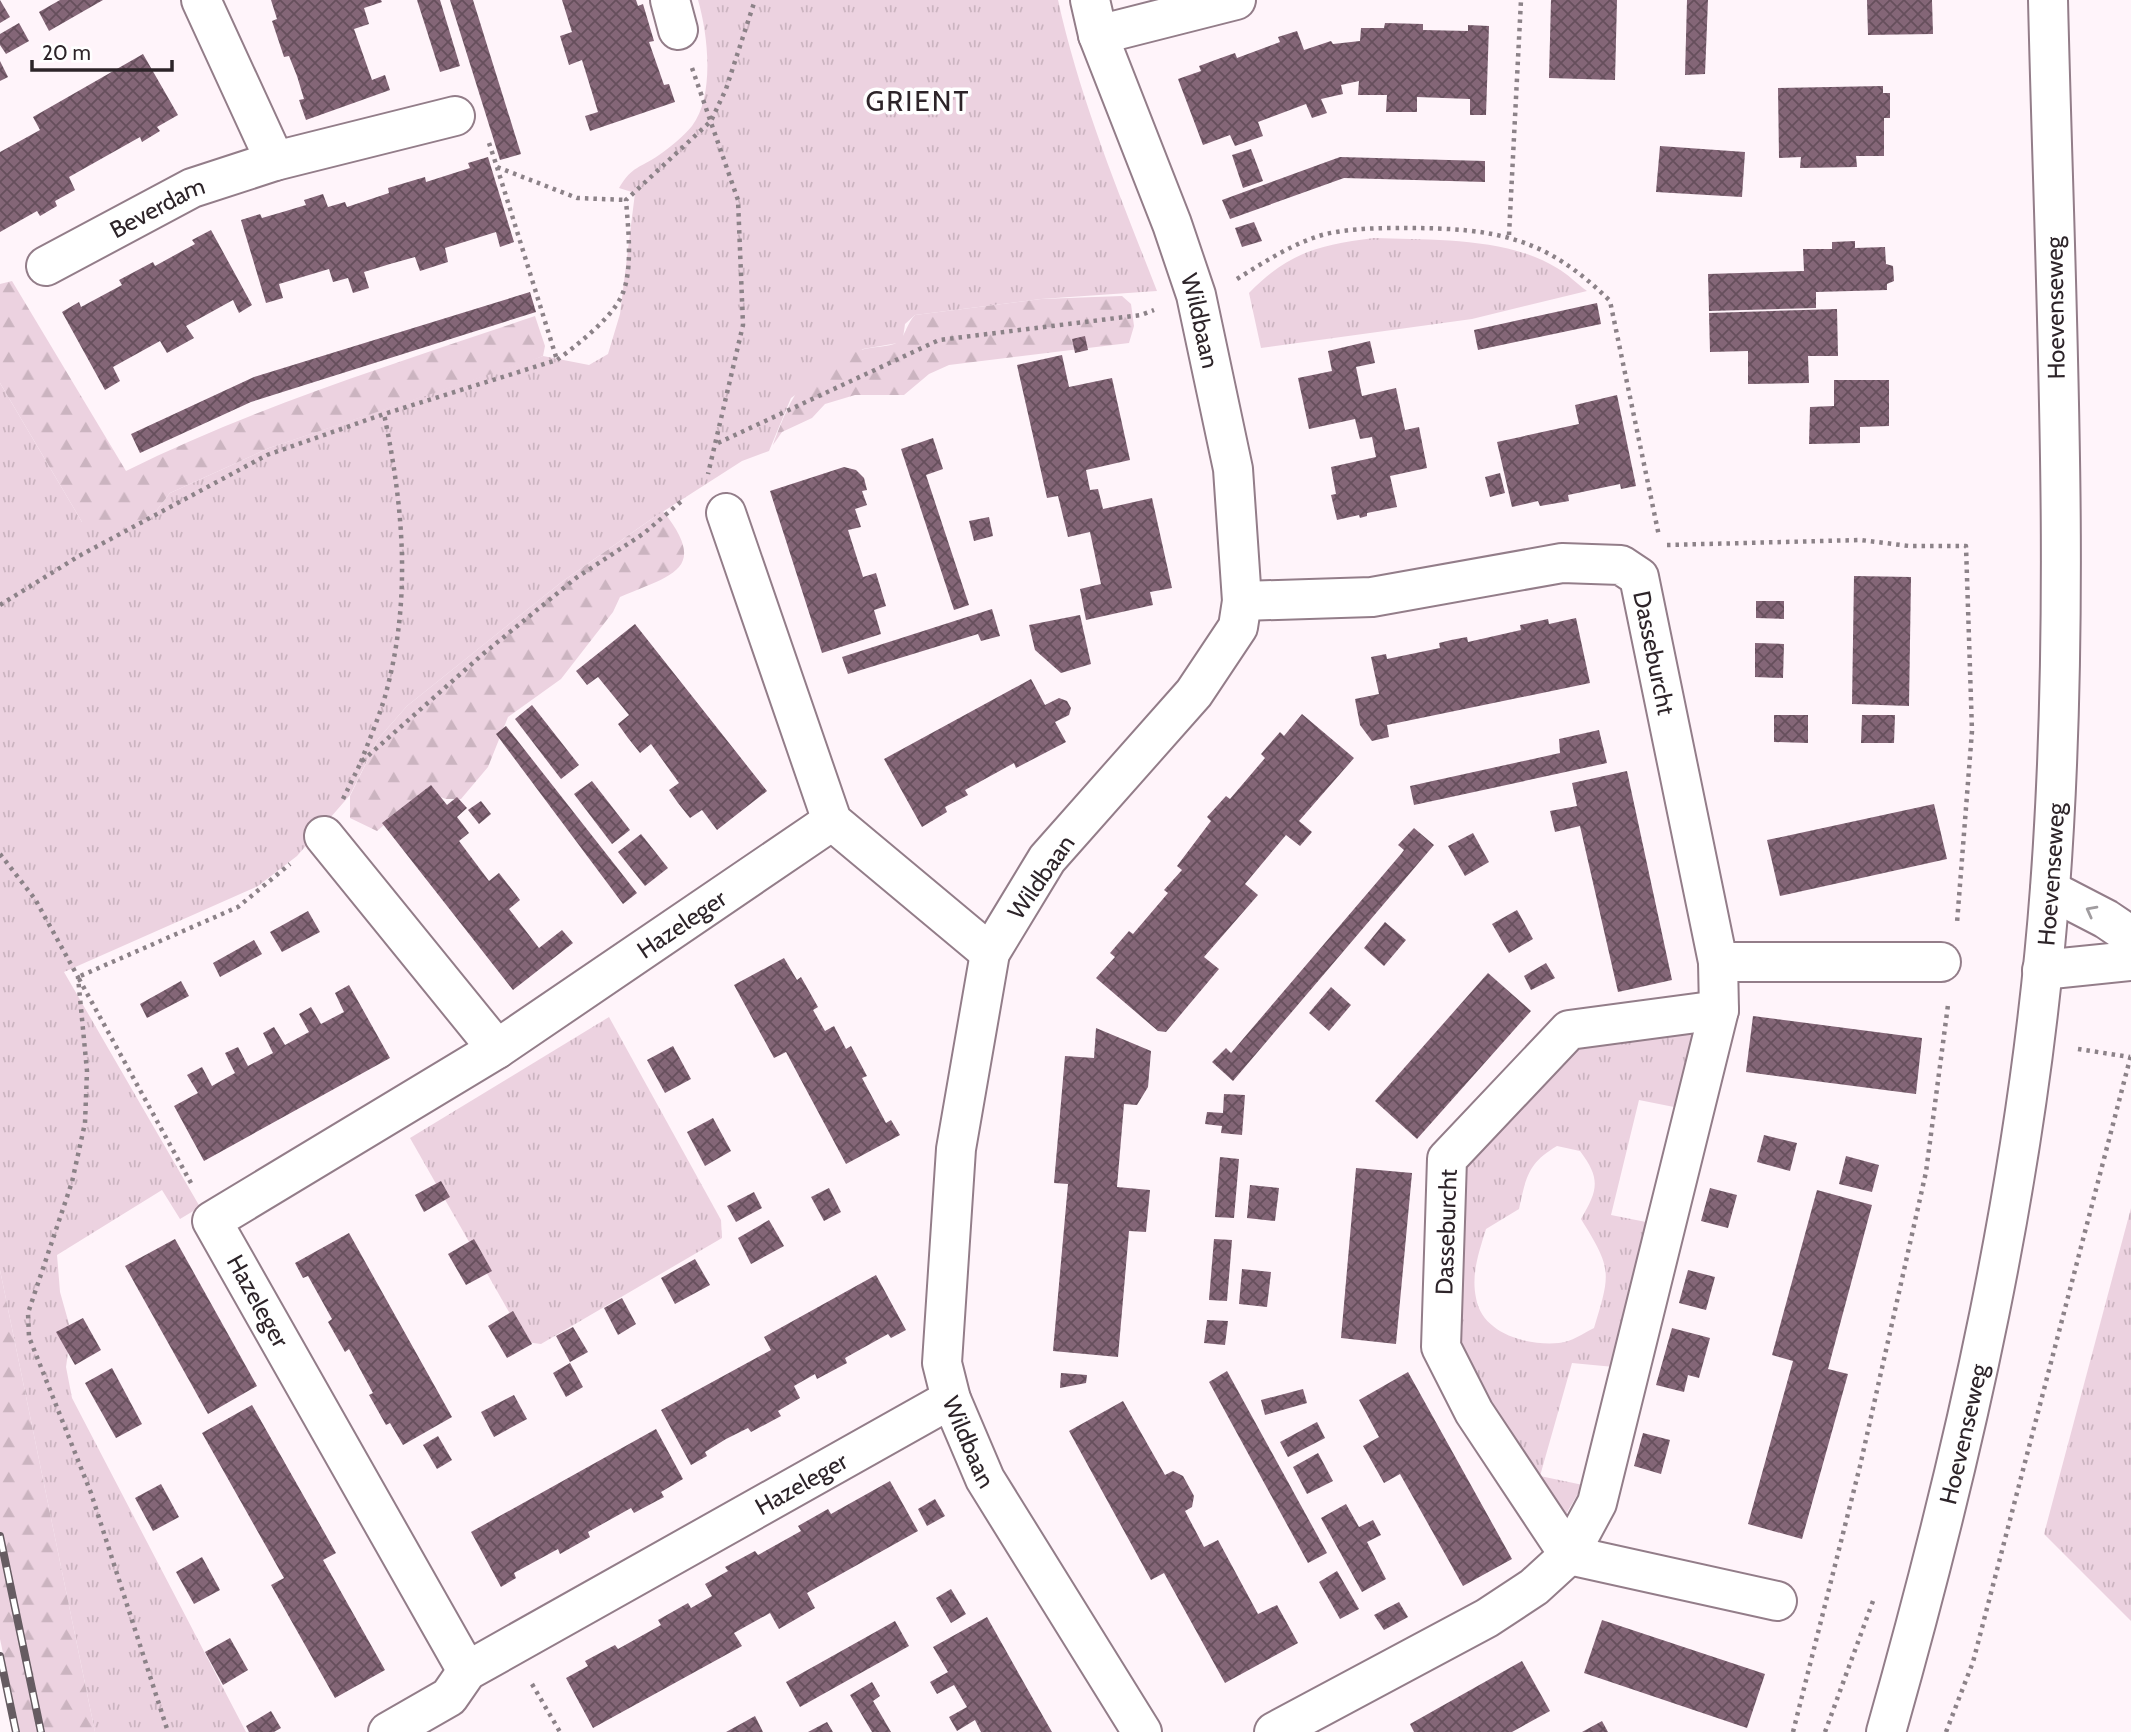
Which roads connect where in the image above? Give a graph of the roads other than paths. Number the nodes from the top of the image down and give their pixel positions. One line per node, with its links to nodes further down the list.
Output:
1 (201, 0): 6 (street)
2 (1236, 0): 4 (street)
3 (2048, 0): 12 (street, Hoevenseweg)
4 (1094, 18): 9 (street, Wildbaan)
5 (455, 116): 6 (street, Beverdam)
6 (275, 162): 7 (street, Beverdam)
7 (46, 266)
8 (726, 513): 10 (street)
9 (1241, 601): 14 (street, Wildbaan); 16 (street, Dasseburcht)
10 (832, 821): 14 (street); 20 (street, Hazeleger)
11 (324, 836): 20 (street)
12 (2050, 890): 13 (street, one-way to 12); 18 (street, Hoevenseweg)
13 (2131, 936)
14 (990, 953): 21 (street, Wildbaan)
15 (2131, 961): 18 (street)
16 (1718, 962): 17 (street); 19 (street, Dasseburcht)
17 (1949, 963)
18 (2042, 970): 28 (street, Hoevenseweg)
19 (1719, 1010): 22 (street, Dasseburcht); 22 (street, Dasseburcht)
20 (497, 1049): 24 (street, Hazeleger)
21 (951, 1399): 24 (street, Hazeleger); 26 (street, Wildbaan)
22 (1569, 1555): 23 (street); 27 (street, Dasseburcht)
23 (1777, 1601)
24 (467, 1671): 25 (street, Hazeleger)
25 (388, 1732)
26 (1142, 1732)
27 (1274, 1732)
28 (1886, 1732)

